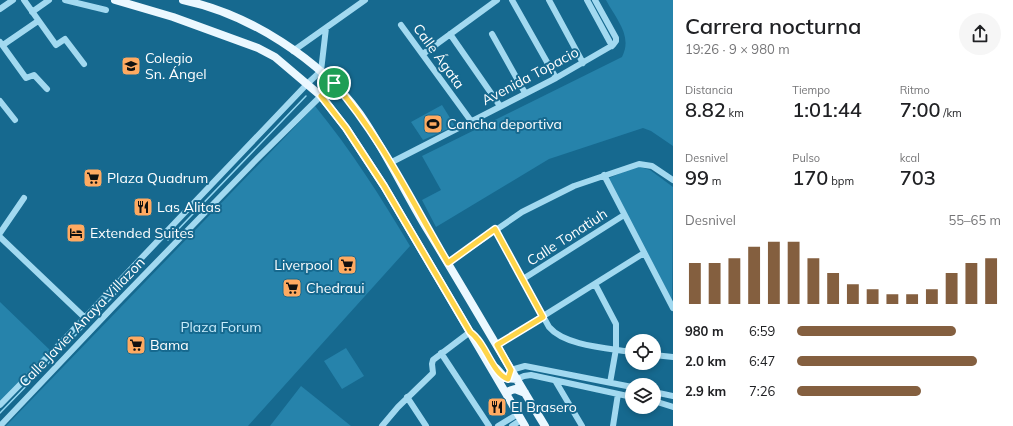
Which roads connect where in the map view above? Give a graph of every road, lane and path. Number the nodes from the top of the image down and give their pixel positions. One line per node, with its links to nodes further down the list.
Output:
1 (13, 0): 13 (street)
2 (24, 0): 15 (street)
3 (49, 0): 15 (street)
4 (64, 0): 14 (street)
5 (115, 0): 31 (main road)
6 (183, 0): 23 (main road)
7 (365, 0): 18 (street)
8 (497, 0): 19 (street)
9 (512, 0): 29 (street)
10 (549, 0): 26 (street)
11 (587, 0): 21 (street)
12 (594, 0): 21 (street)
13 (0, 10)
14 (106, 10)
15 (32, 12): 16 (street)
16 (38, 21): 22 (street); 27 (street)
17 (401, 25): 24 (street, Calle Ágata)
18 (326, 28): 23 (street); 28 (street)
19 (450, 34): 24 (street); 36 (street)
20 (492, 34): 33 (street)
21 (614, 44): 26 (street, Avenida Topacio)
22 (3, 45): 25 (street); 32 (street)
23 (293, 50): 28 (main road)
24 (423, 54): 38 (street, Calle Ágata)
25 (0, 55)
26 (583, 62): 29 (street, Avenida Topacio)
27 (84, 64)
28 (322, 71): 30 (main road); 31 (street, Calle Javier Anaya Villazon)
29 (556, 78): 33 (street, Avenida Topacio)
30 (334, 83): 34 (street, Calle Javier Anaya Villazon); 39 (main road)
31 (308, 84): 34 (main road); 47 (street, Calle Javier Anaya Villazon)
32 (47, 89)
33 (526, 93): 36 (street, Avenida Topacio)
34 (321, 96): 48 (street, Calle Javier Anaya Villazon); 58 (main road)
35 (0, 101): 37 (street)
36 (500, 106): 38 (street, Avenida Topacio)
37 (15, 120)
38 (471, 121): 39 (street, Avenida Topacio)
39 (390, 163): 51 (main road)
40 (604, 176): 41 (street); 43 (street); 44 (street)
41 (673, 180)
42 (24, 198): 45 (street)
43 (624, 215): 49 (street); 53 (street, Calle Tonatiuh)
44 (495, 229): 51 (street); 53 (street)
45 (0, 232)
46 (0, 237): 56 (street)
47 (157, 241): 48 (street); 50 (street, Calle Javier Anaya Villazon)
48 (168, 250): 52 (street, Calle Javier Anaya Villazon)
49 (644, 253): 54 (street); 55 (street)
50 (136, 262): 52 (street); 56 (street, Calle Javier Anaya Villazon)
51 (448, 263): 59 (main road)
52 (147, 272): 81 (street, Calle Javier Anaya Villazon)
53 (523, 279): 57 (street)
54 (595, 284): 57 (street); 60 (street)
55 (672, 306)
56 (84, 317): 78 (street, Calle Javier Anaya Villazon)
57 (543, 317): 59 (street); 60 (street)
58 (470, 332): 62 (street); 66 (main road); 72 (main road)
59 (497, 345): 65 (main road)
60 (616, 349): 61 (street); 68 (street)
61 (625, 351)
62 (441, 353): 76 (street); 84 (street)
63 (661, 356): 64 (street)
64 (673, 357)
65 (511, 370): 66 (main road); 68 (street)
66 (513, 379): 67 (street); 70 (main road); 72 (main road)
67 (556, 382): 73 (street); 88 (street)
68 (610, 383): 69 (street)
69 (625, 386)
70 (525, 393): 72 (main road); 87 (main road)
71 (661, 393): 75 (street)
72 (508, 394): 80 (main road)
73 (618, 394): 74 (street); 89 (street)
74 (625, 396)
75 (673, 396)
76 (407, 397): 82 (street); 83 (street)
77 (661, 403): 79 (street)
78 (0, 405)
79 (673, 407)
80 (521, 420): 85 (street); 86 (street)
81 (0, 426)
82 (382, 426)
83 (426, 426)
84 (489, 426)
85 (498, 426)
86 (512, 426)
87 (545, 426)
88 (582, 426)
89 (613, 426)

